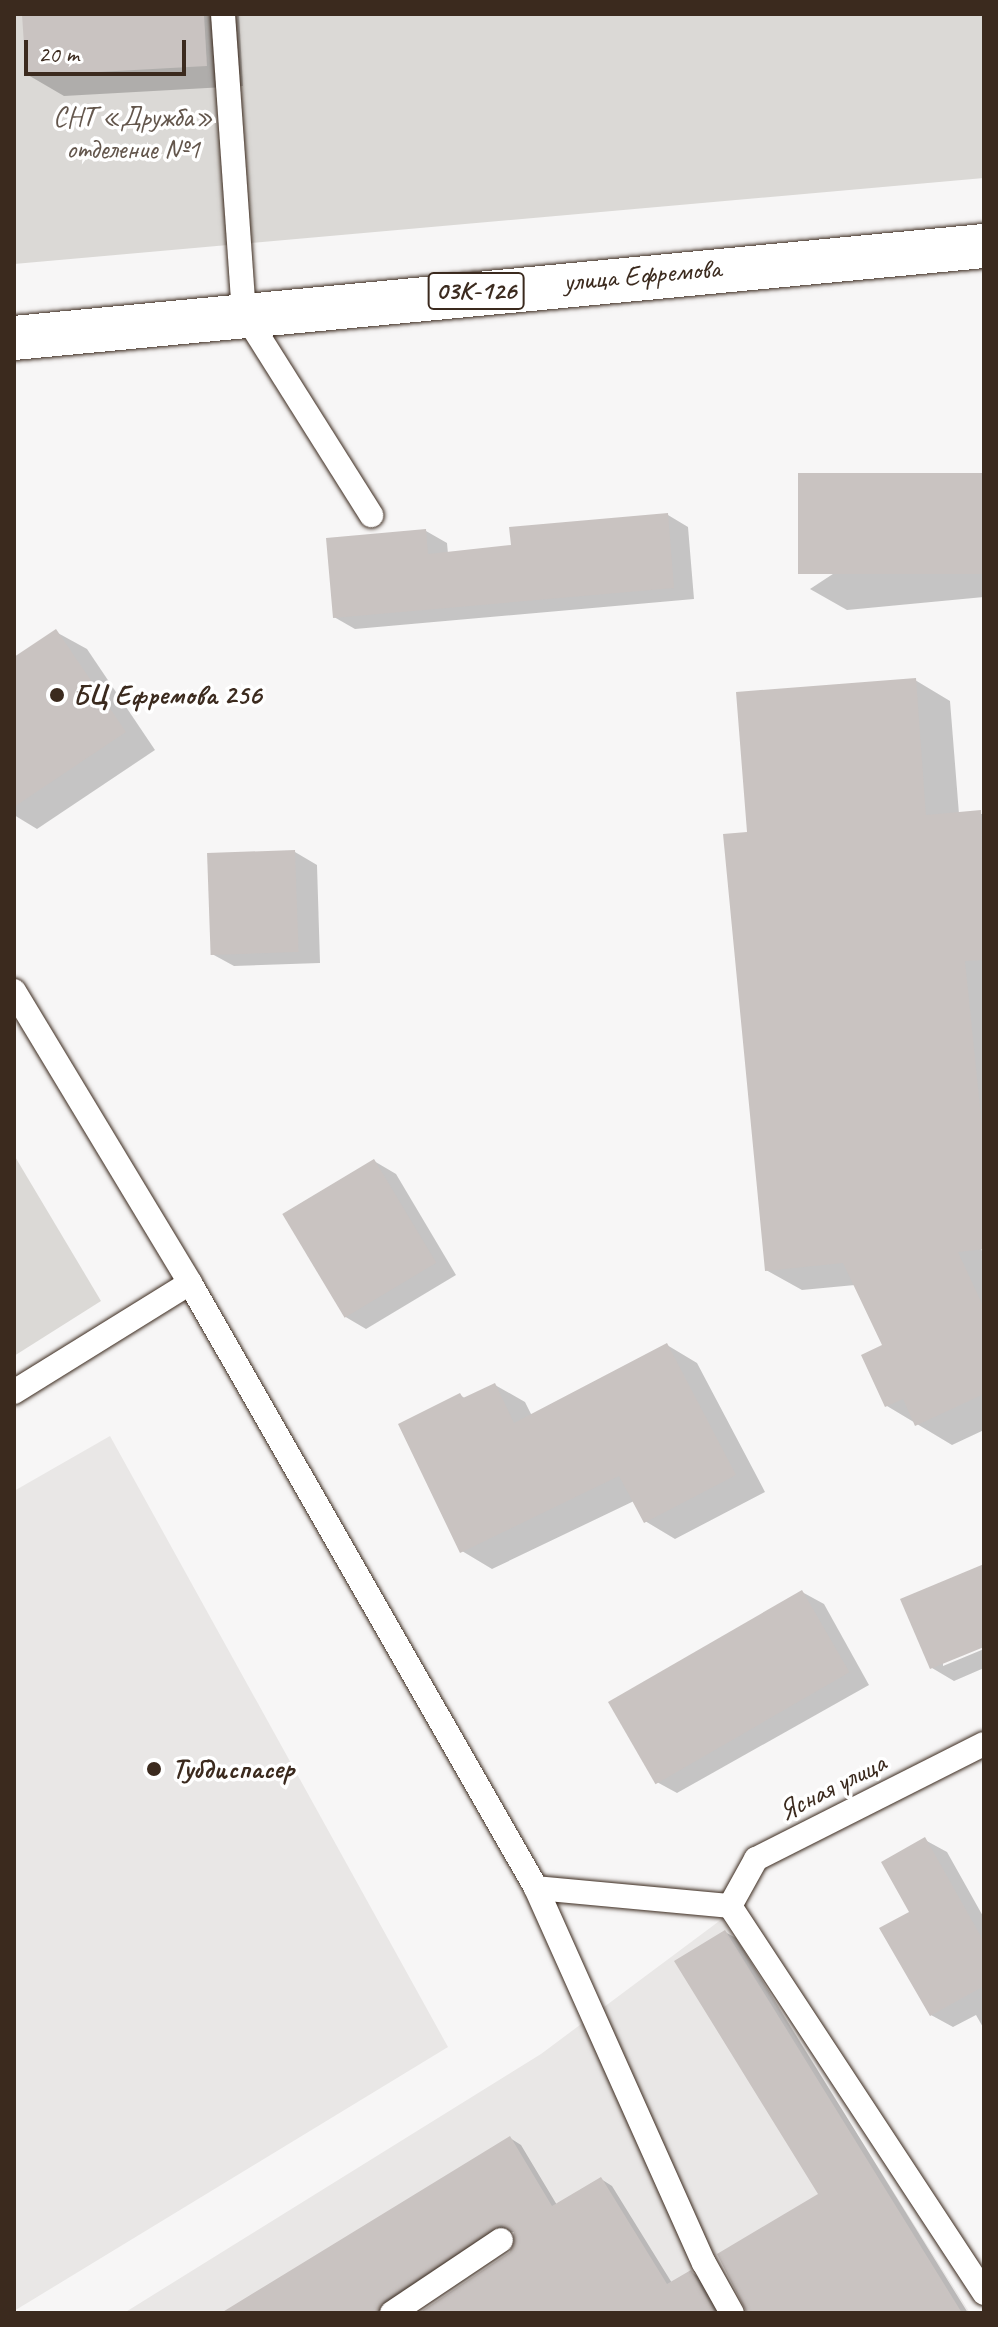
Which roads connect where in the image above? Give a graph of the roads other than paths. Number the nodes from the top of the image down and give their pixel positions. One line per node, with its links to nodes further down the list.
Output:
1 (223, 14): 3 (lane)
2 (984, 246): 3 (main road, улица Ефремова / 03К-126)
3 (244, 313): 4 (main road, улица Ефремова / 03К-126); 5 (lane)
4 (14, 338)
5 (371, 515)
6 (14, 991): 7 (lane)
7 (190, 1283): 8 (lane); 10 (lane)
8 (14, 1392)
9 (984, 1744): 11 (lane, Ясная улица)
10 (536, 1888): 11 (lane); 15 (lane)
11 (730, 1906): 13 (lane)
12 (501, 2240): 14 (lane)
13 (984, 2293)
14 (392, 2313)
15 (732, 2313)

